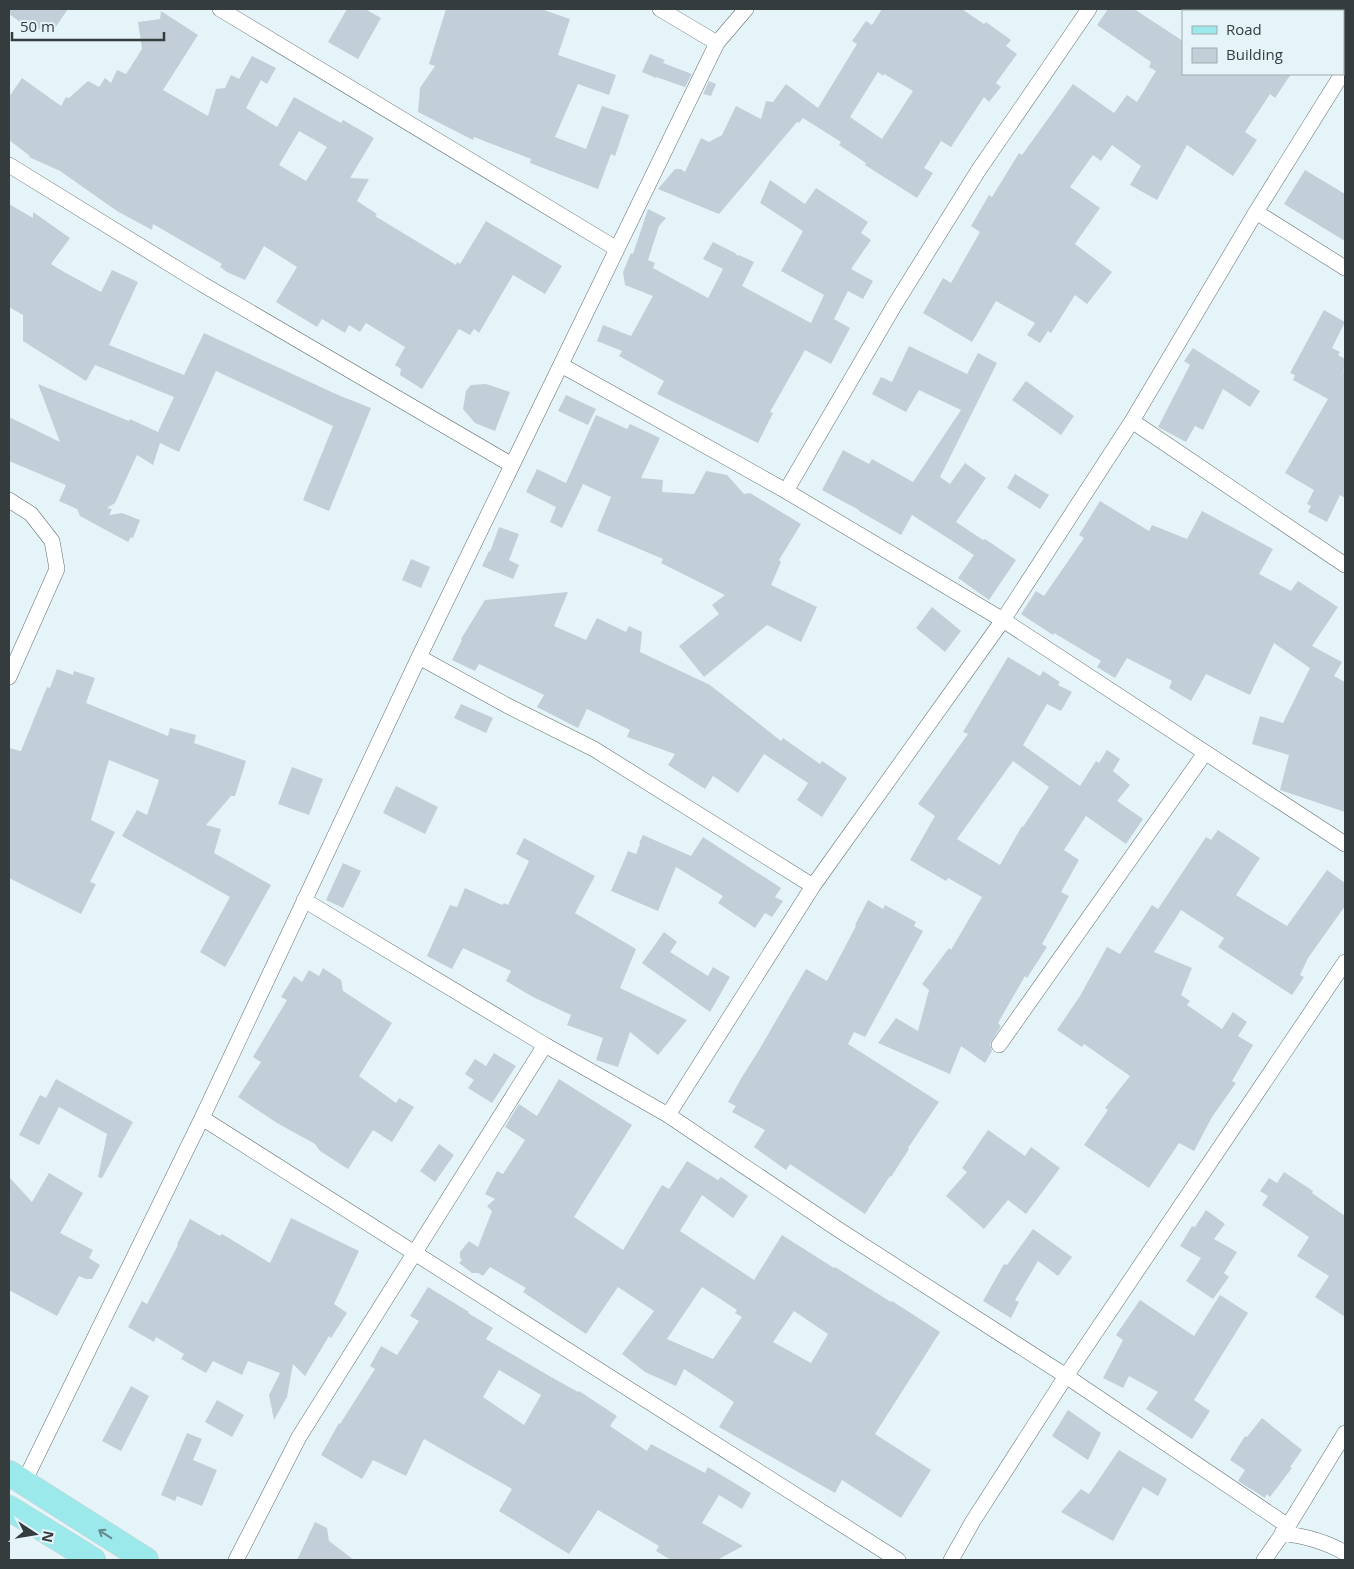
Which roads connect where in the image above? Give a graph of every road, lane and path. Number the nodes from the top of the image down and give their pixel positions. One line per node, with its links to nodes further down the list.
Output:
1 (220, 9): 9 (street)
2 (660, 9): 5 (street)
3 (746, 9): 5 (street)
4 (1089, 9): 14 (street)
5 (717, 43): 9 (street)
6 (1342, 75): 8 (street)
7 (9, 165): 13 (street)
8 (1256, 212): 10 (street); 12 (street)
9 (617, 249): 11 (street)
10 (1345, 268)
11 (561, 366): 13 (street); 14 (street)
12 (1132, 420): 16 (street); 17 (street)
13 (512, 465): 18 (street)
14 (786, 491): 17 (street)
15 (9, 500): 19 (street)
16 (1345, 564)
17 (1003, 620): 20 (street); 22 (street)
18 (419, 657): 22 (street); 23 (street)
19 (9, 677)
20 (1205, 753): 21 (street); 26 (street)
21 (1345, 844)
22 (813, 886): 27 (street)
23 (304, 900): 25 (street); 28 (street)
24 (1345, 962): 30 (street)
25 (545, 1045): 27 (street); 29 (street)
26 (1000, 1045)
27 (668, 1115): 30 (street)
28 (202, 1118): 29 (street); 32 (street)
29 (414, 1253): 38 (street); 39 (street)
30 (1066, 1376): 34 (street); 40 (street)
31 (1345, 1433): 34 (street)
32 (16, 1478): 37 (main road, one-way to 32)
33 (9, 1508): 36 (main road)
34 (1285, 1530): 35 (street); 41 (street)
35 (1345, 1553)
36 (93, 1560)
37 (146, 1560)
38 (236, 1560)
39 (898, 1560)
40 (951, 1560)
41 (1264, 1560)

